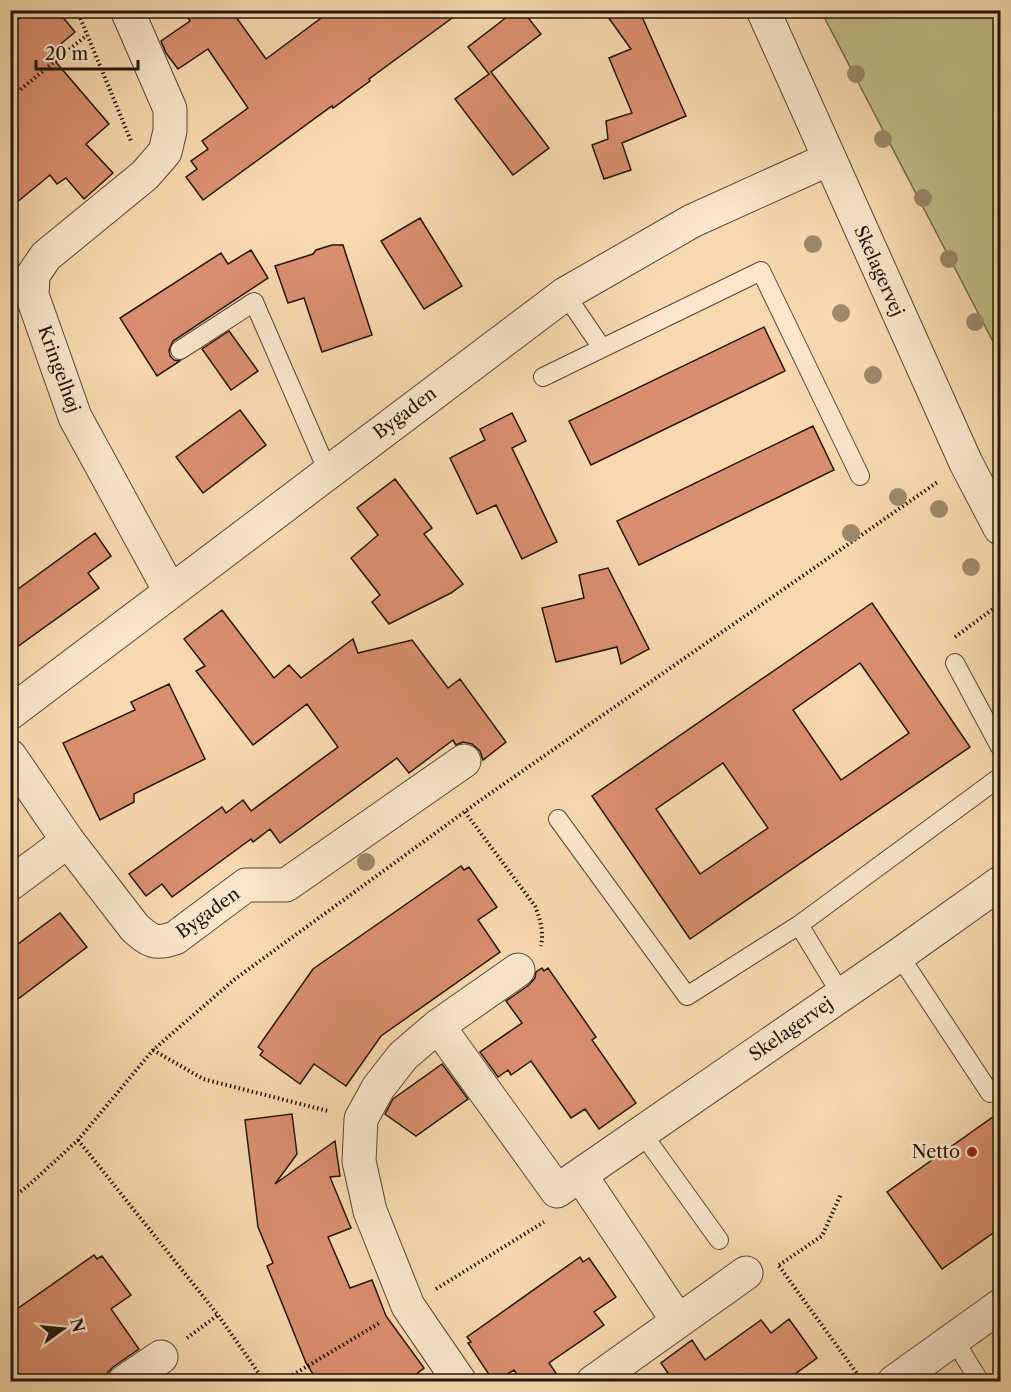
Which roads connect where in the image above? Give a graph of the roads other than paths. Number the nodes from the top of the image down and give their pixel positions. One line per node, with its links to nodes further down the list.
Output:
1 (128, 10): 11 (street, Kringelhøj)
2 (763, 10): 3 (street, Skelagervej)
3 (829, 159): 4 (street, Bygaden); 10 (street, Skelagervej)
4 (565, 294): 5 (lane); 8 (street, Bygaden)
5 (602, 348): 7 (lane); 9 (lane)
6 (180, 350): 8 (lane)
7 (543, 376)
8 (328, 472): 11 (street, Bygaden)
9 (860, 476)
10 (1000, 528)
11 (170, 591): 13 (street, Bygaden)
12 (955, 663): 14 (lane)
13 (11, 712)
14 (1000, 747)
15 (10, 756): 19 (street, Bygaden)
16 (464, 762): 19 (street, Bygaden)
17 (1000, 777): 22 (lane)
18 (558, 819): 22 (lane)
19 (68, 841): 21 (street)
20 (1000, 883): 23 (street, Skelagervej)
21 (10, 884)
22 (799, 925): 25 (lane)
23 (899, 955): 25 (street, Skelagervej); 27 (lane)
24 (518, 970): 26 (street)
25 (841, 994): 28 (street, Skelagervej)
26 (438, 1026): 29 (street, Skelagervej); 37 (street)
27 (990, 1093)
28 (642, 1133): 29 (street, Skelagervej); 30 (lane)
29 (581, 1176): 33 (street)
30 (719, 1240)
31 (746, 1272): 33 (street)
32 (1000, 1306): 34 (street)
33 (678, 1321): 38 (street)
34 (953, 1338): 39 (street); 40 (lane)
35 (161, 1357): 36 (street)
36 (124, 1382)
37 (460, 1382)
38 (593, 1382)
39 (894, 1382)
40 (980, 1382)

